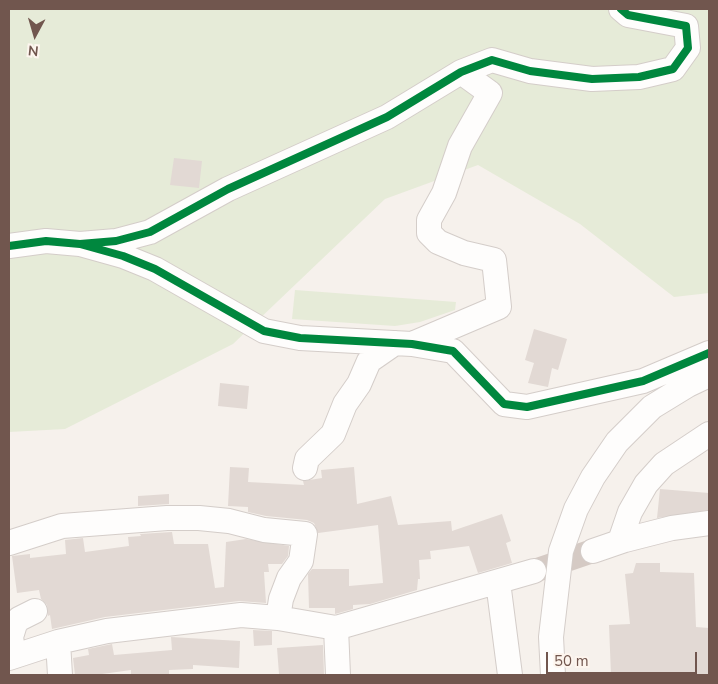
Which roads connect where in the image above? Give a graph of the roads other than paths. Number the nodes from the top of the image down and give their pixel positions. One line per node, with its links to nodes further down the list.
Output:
1 (621, 9): 2 (street)
2 (461, 72): 3 (street); 5 (street)
3 (80, 244): 4 (street); 5 (street)
4 (9, 246)
5 (403, 343): 6 (street); 9 (street)
6 (709, 353)
7 (709, 375): 24 (street)
8 (709, 434): 11 (street)
9 (305, 468)
10 (709, 523): 11 (street)
11 (620, 541): 13 (street)
12 (9, 543): 17 (street)
13 (593, 551)
14 (534, 570): 15 (street)
15 (498, 582): 18 (street); 23 (street)
16 (35, 611): 20 (street)
17 (278, 618): 18 (street); 19 (street)
18 (336, 628): 22 (street)
19 (58, 642): 20 (street); 21 (street)
20 (12, 657)
21 (60, 675)
22 (338, 675)
23 (510, 675)
24 (553, 675)

